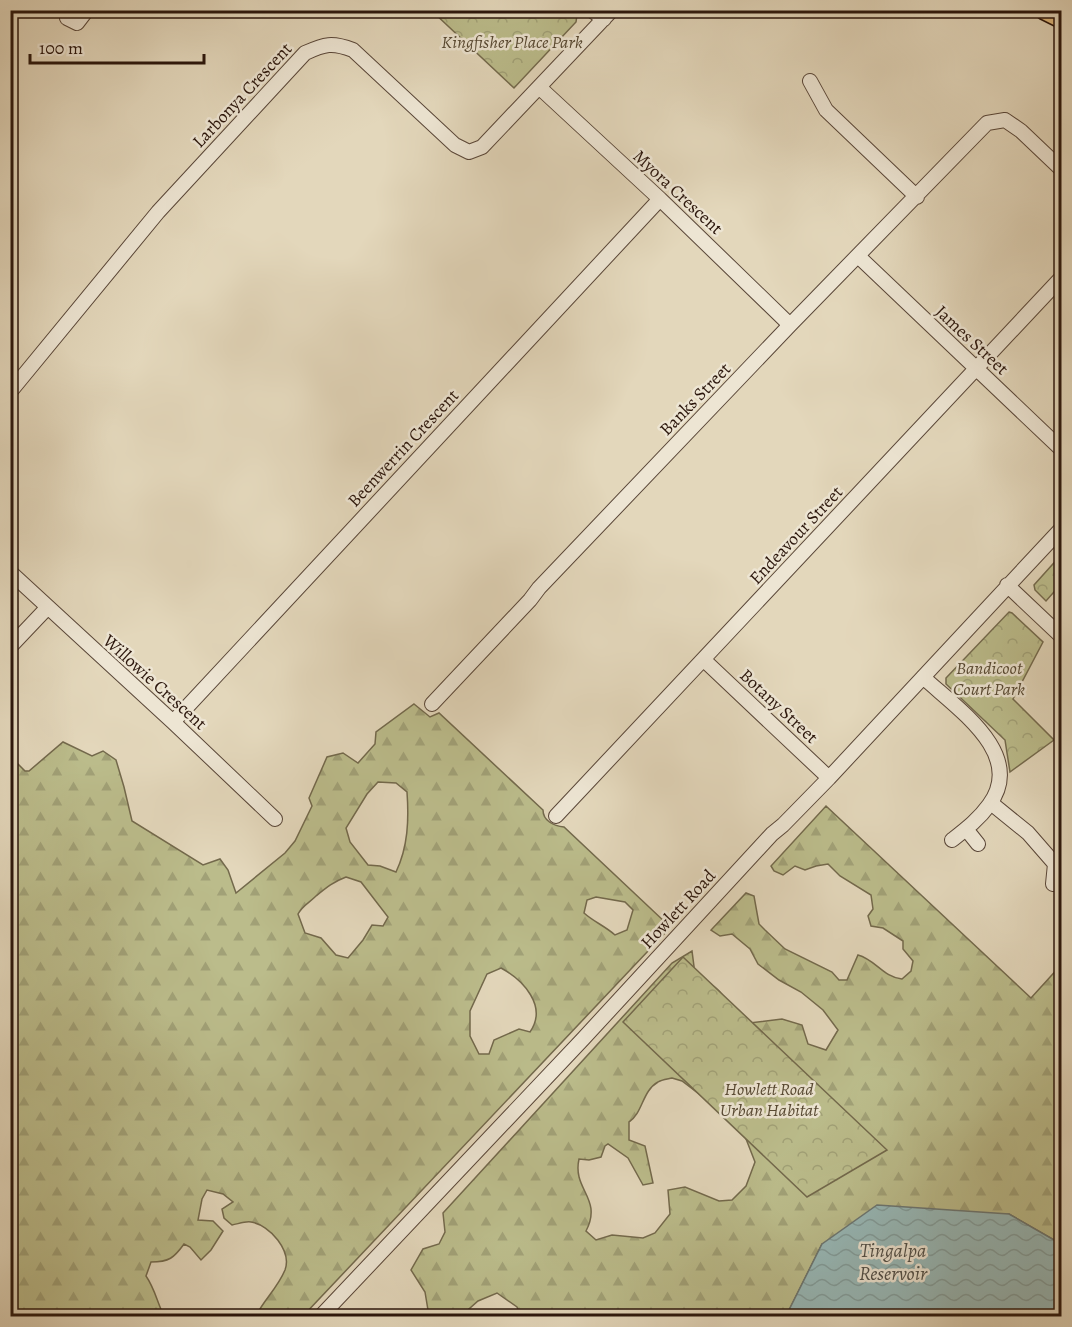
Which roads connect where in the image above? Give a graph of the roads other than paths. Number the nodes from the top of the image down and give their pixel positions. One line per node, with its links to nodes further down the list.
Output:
1 (87, 10): 5 (street)
2 (591, 10): 4 (street)
3 (1044, 10): 6 (main road)
4 (608, 15): 8 (street, Larbonya Crescent)
5 (67, 18)
6 (1062, 19)
7 (810, 81): 10 (street)
8 (539, 87): 11 (street, Myora Crescent); 16 (street, Larbonya Crescent)
9 (1062, 170): 10 (street, Banks Street)
10 (917, 197): 12 (street, Banks Street)
11 (660, 199): 14 (street, Myora Crescent); 27 (street, Beenwerrin Crescent)
12 (858, 256): 14 (street, Banks Street); 15 (street, James Street)
13 (1062, 277): 15 (street, Endeavour Street)
14 (790, 325): 26 (street, Banks Street)
15 (977, 369): 17 (street, James Street); 24 (street, Endeavour Street)
16 (10, 392)
17 (1062, 450)
18 (1062, 528): 20 (street, Howlett Road)
19 (10, 572): 21 (street, Willowie Crescent)
20 (1007, 585): 22 (street); 25 (street, Howlett Road)
21 (47, 608): 23 (street); 27 (street, Willowie Crescent)
22 (1062, 637)
23 (10, 647)
24 (704, 660): 28 (street, Botany Street); 30 (street, Endeavour Street)
25 (923, 677): 28 (street, Howlett Road); 29 (street)
26 (432, 704)
27 (173, 722): 31 (street, Willowie Crescent)
28 (829, 778): 37 (street, Howlett Road)
29 (991, 803): 32 (street); 35 (street)
30 (556, 816)
31 (275, 819)
32 (966, 829): 33 (street); 34 (street)
33 (952, 840)
34 (978, 844)
35 (1058, 864): 36 (street)
36 (1053, 884)
37 (321, 1317)

